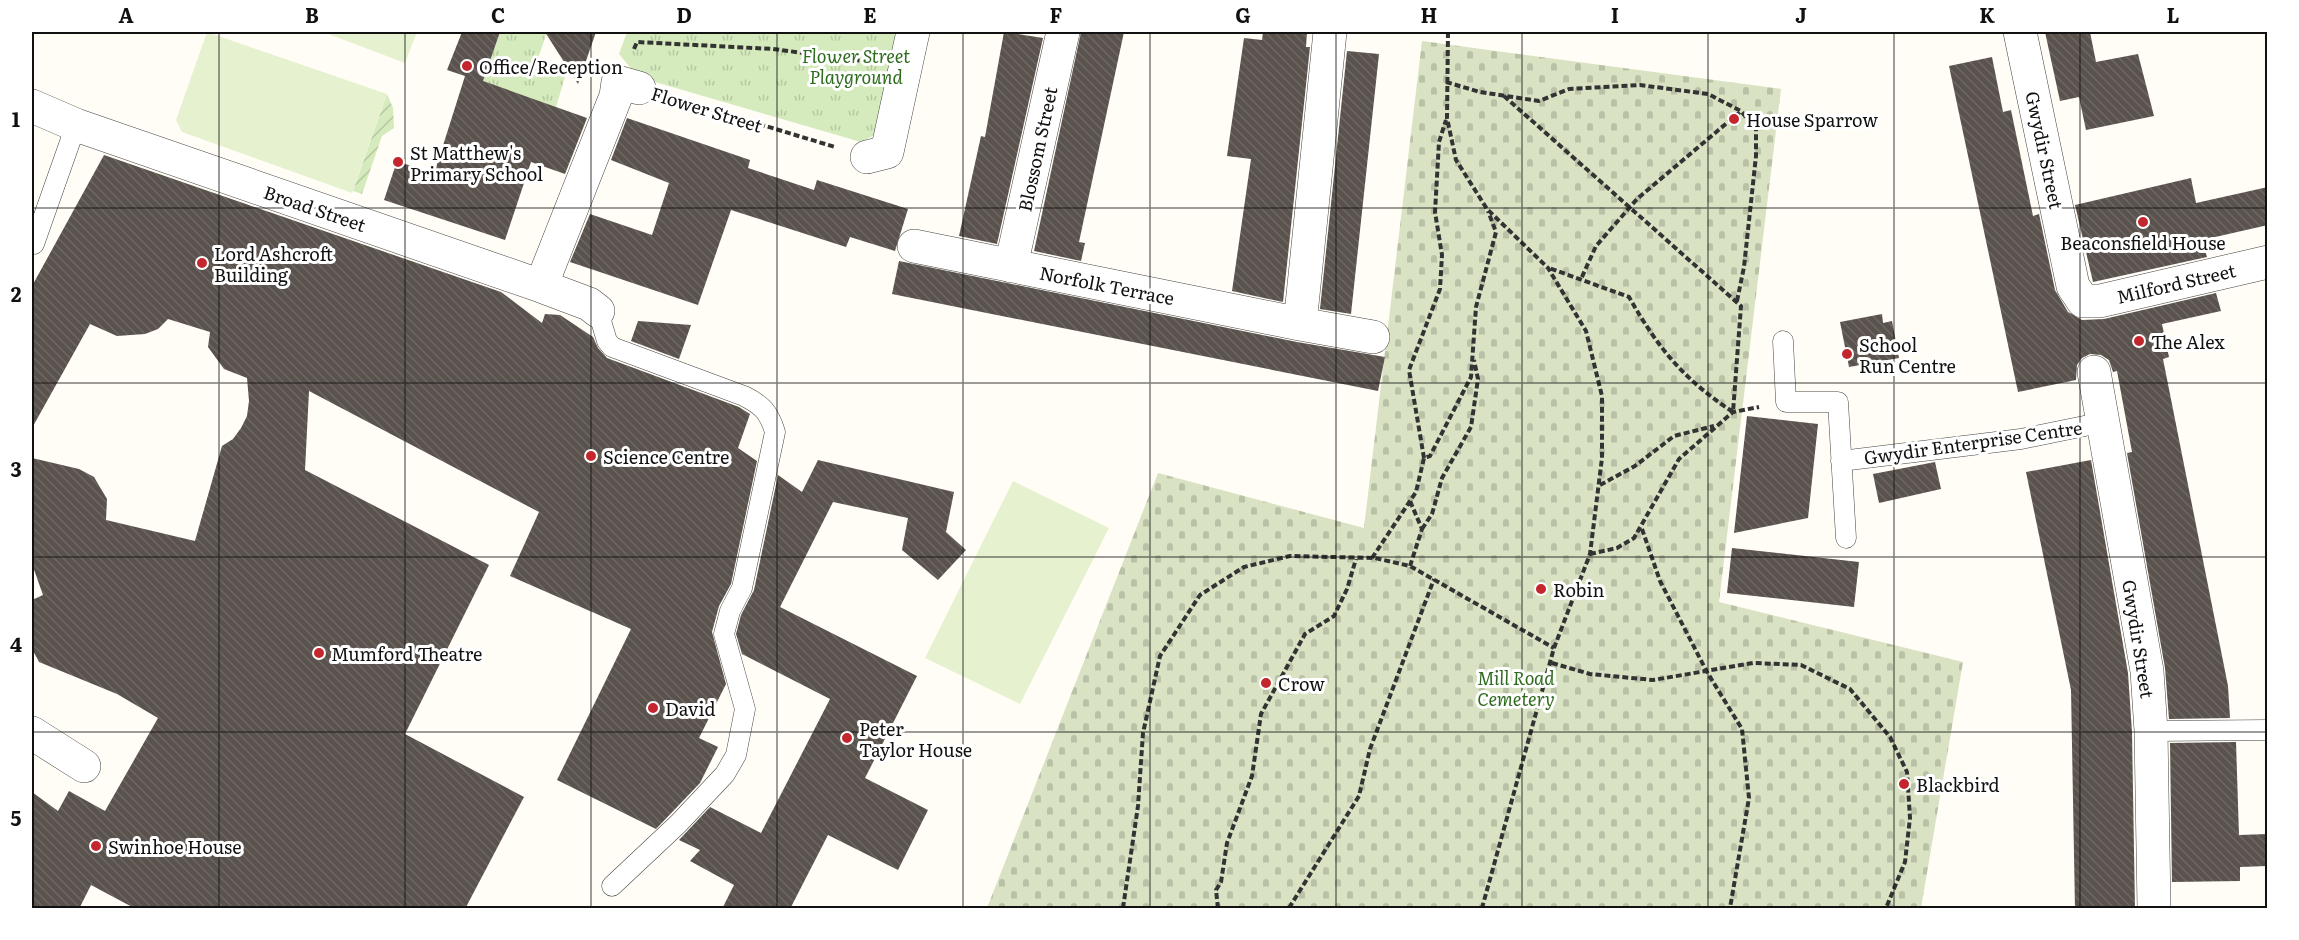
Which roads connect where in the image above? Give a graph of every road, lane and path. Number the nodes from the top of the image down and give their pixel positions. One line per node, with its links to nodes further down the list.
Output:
1 (1063, 32): 19 (street, Blossom Street)
2 (1329, 32): 26 (street)
3 (1448, 32): 6 (path)
4 (2019, 32): 23 (street, Gwydir Street)
5 (912, 35): 7 (path); 13 (street)
6 (1446, 82): 8 (path); 11 (path)
7 (628, 85): 13 (path, Flower Street); 22 (street)
8 (1504, 96): 10 (path); 14 (path)
9 (32, 106): 12 (street, Broad Street)
10 (1741, 111): 14 (path); 24 (path)
11 (1447, 118): 15 (path); 35 (path)
12 (76, 125): 16 (lane); 22 (street, Broad Street)
13 (867, 157)
14 (1629, 208): 21 (path); 24 (path)
15 (1487, 209): 20 (path); 29 (path)
16 (34, 244)
17 (914, 246): 19 (street, Norfolk Terrace)
18 (2268, 262): 23 (street, Milford Street)
19 (1011, 266): 26 (street, Norfolk Terrace)
20 (1548, 268): 21 (path); 37 (path)
21 (1581, 279): 32 (path)
22 (541, 286): 25 (street, Broad Street)
23 (2083, 301)
24 (1737, 302): 32 (path)
25 (598, 311): 54 (lane)
26 (1300, 324): 27 (street, Norfolk Terrace)
27 (1373, 337)
28 (1783, 341): 31 (lane)
29 (1473, 353): 35 (path); 39 (path)
30 (2094, 372): 33 (street, Gwydir Street)
31 (1786, 402): 32 (path); 36 (lane)
32 (1733, 412): 34 (path)
33 (2104, 422): 36 (lane, Gwydir Enterprise Centre); 51 (street, Gwydir Street)
34 (1717, 426): 37 (path); 40 (path)
35 (1424, 458): 38 (path)
36 (1841, 461): 41 (lane)
37 (1599, 485): 42 (path)
38 (1410, 501): 39 (path); 43 (path)
39 (1422, 529): 45 (path)
40 (1642, 529): 42 (path); 49 (path)
41 (1846, 538)
42 (1590, 554): 47 (path)
43 (1372, 558): 44 (path); 45 (path)
44 (1356, 559): 55 (path); 56 (path)
45 (1410, 566): 46 (path)
46 (1434, 579): 47 (path); 57 (path)
47 (1554, 648): 48 (path)
48 (1552, 663): 49 (path); 58 (path)
49 (1707, 672): 59 (path); 60 (path)
50 (2268, 730): 51 (lane)
51 (2151, 731): 61 (street, Gwydir Street)
52 (32, 733): 53 (street)
53 (84, 766)
54 (612, 886)
55 (1123, 909)
56 (1218, 909)
57 (1289, 909)
58 (1482, 909)
59 (1730, 909)
60 (1886, 909)
61 (2154, 909)

